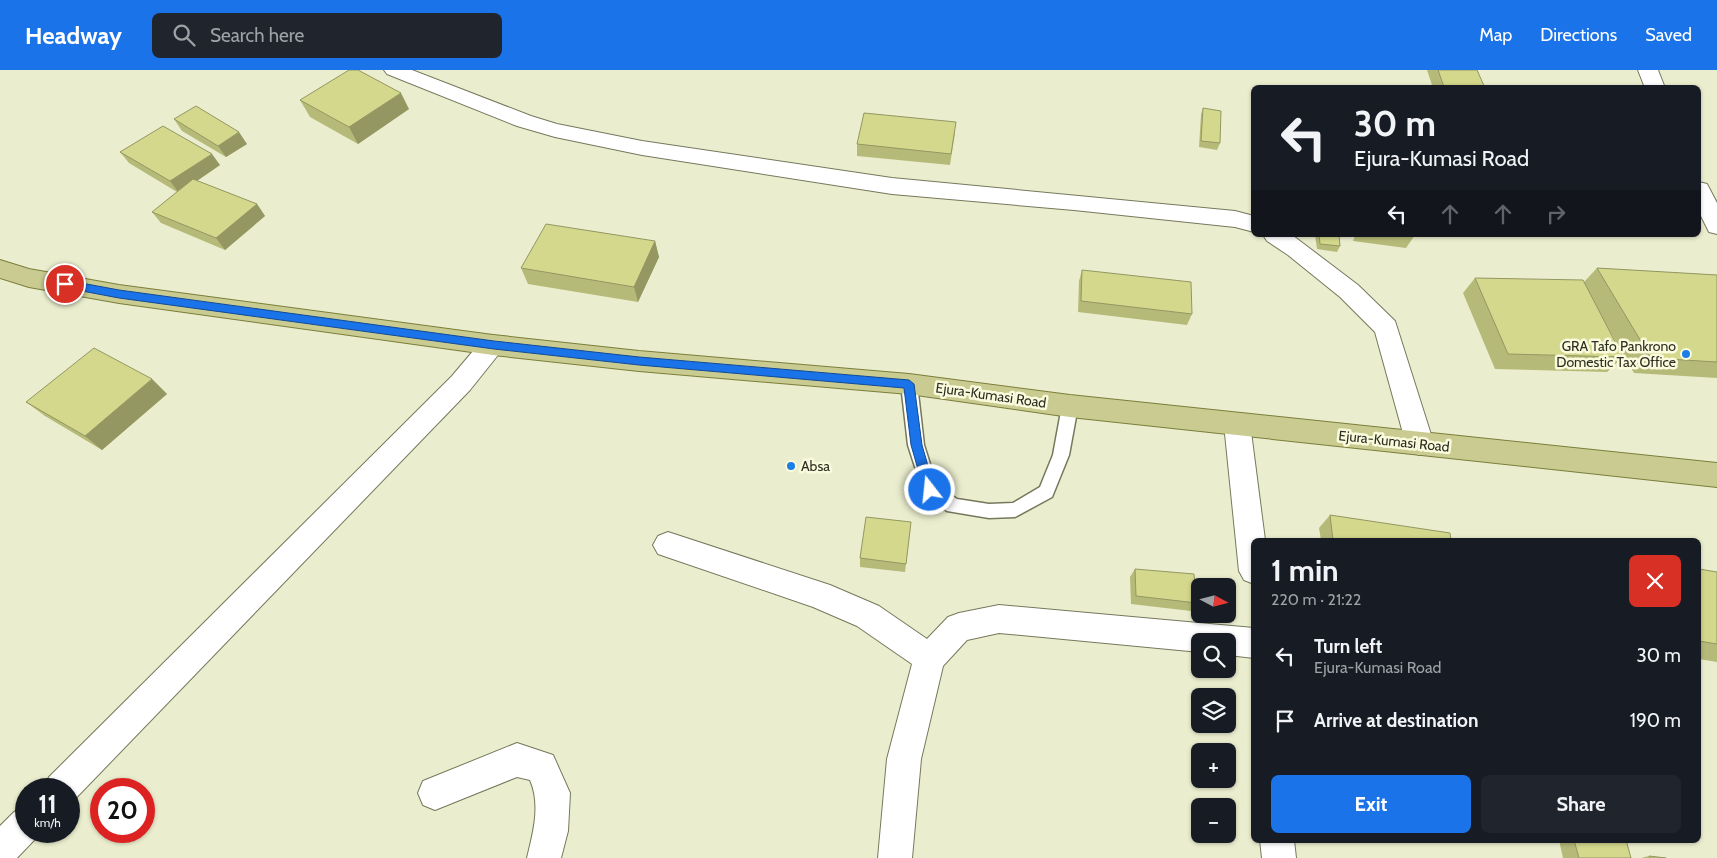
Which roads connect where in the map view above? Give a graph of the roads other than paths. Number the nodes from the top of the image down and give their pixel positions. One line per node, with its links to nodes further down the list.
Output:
1 (394, 70): 5 (street)
2 (1648, 70): 3 (street)
3 (1655, 85)
4 (1701, 193): 6 (street)
5 (1251, 223)
6 (1717, 226)
7 (1278, 237): 13 (street)
8 (0, 268): 9 (main road, Ejura-Kumasi Road)
9 (494, 345): 10 (main road, Ejura-Kumasi Road); 19 (street)
10 (909, 384): 11 (main road, Ejura-Kumasi Road); 11 (lane)
11 (1070, 406): 12 (main road, Ejura-Kumasi Road)
12 (1237, 424): 13 (main road, Ejura-Kumasi Road); 16 (street)
13 (1420, 444): 14 (main road, Ejura-Kumasi Road)
14 (1717, 475)
15 (668, 545): 18 (street)
16 (1251, 545)
17 (1251, 642): 18 (street)
18 (929, 658): 25 (street)
19 (72, 778)
20 (435, 793): 24 (street)
21 (15, 835): 23 (street)
22 (1278, 843): 26 (street)
23 (0, 851)
24 (544, 858)
25 (895, 858)
26 (1279, 858)

